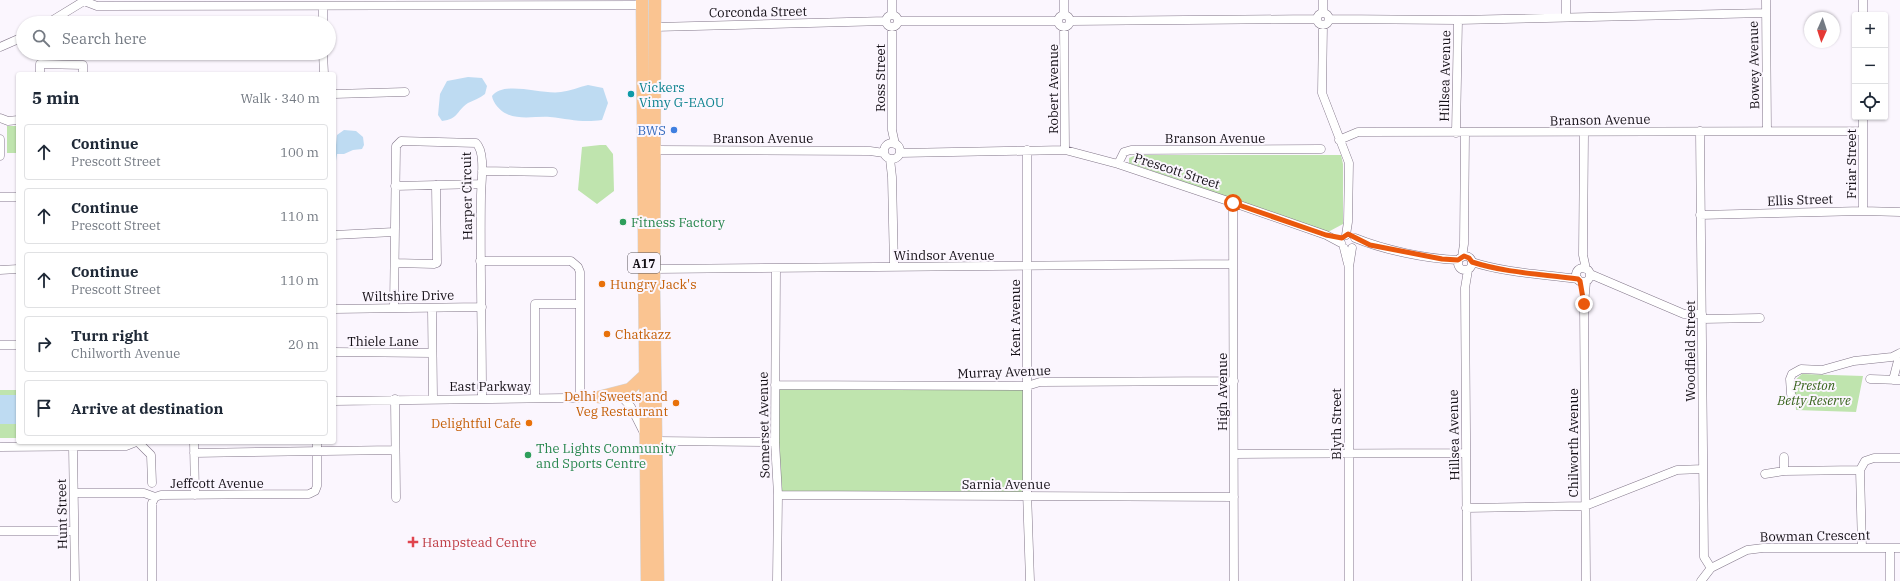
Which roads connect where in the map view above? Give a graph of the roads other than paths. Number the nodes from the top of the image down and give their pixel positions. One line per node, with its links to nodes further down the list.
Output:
1 (84, 0): 11 (street); 14 (street)
2 (892, 0): 20 (street)
3 (1064, 0): 19 (street, Robert Avenue)
4 (1323, 0): 17 (street, Blyth Street)
5 (1566, 0): 16 (street)
6 (1766, 0): 13 (street, Bowey Avenue)
7 (1863, 0): 12 (street)
8 (515, 3): 9 (street); 11 (street)
9 (642, 3): 10 (highway); 21 (highway, A17)
10 (655, 3): 22 (highway, A17)
11 (323, 6): 15 (street)
12 (1863, 12)
13 (1766, 13): 16 (street); 35 (street, Bowey Avenue)
14 (59, 16)
15 (323, 16)
16 (1566, 17): 18 (street)
17 (1323, 19): 18 (street); 19 (street); 41 (street, Blyth Street)
18 (1458, 20): 37 (street, Hillsea Avenue)
19 (1062, 21): 20 (street, Corconda Street); 46 (street, Robert Avenue)
20 (892, 23): 22 (street, Corconda Street); 47 (street, Ross Street)
21 (642, 27): 22 (highway); 43 (highway, A17)
22 (655, 27): 44 (highway, A17)
23 (16, 40): 24 (street)
24 (0, 47)
25 (323, 60): 28 (street)
26 (40, 72): 27 (street)
27 (83, 72)
28 (324, 72)
29 (405, 92): 30 (street)
30 (336, 94)
31 (0, 118): 32 (street)
32 (16, 120)
33 (1863, 120): 36 (street, Friar Street)
34 (1700, 131): 35 (street, Branson Avenue); 39 (street, Branson Avenue); 60 (street, Woodfield Street)
35 (1767, 131): 36 (street, Branson Avenue)
36 (1863, 131): 58 (street, Friar Street)
37 (1456, 133): 38 (street, Branson Avenue); 41 (street, Branson Avenue)
38 (1465, 133): 39 (street, Branson Avenue); 66 (street, Hillsea Avenue)
39 (1584, 133): 74 (street, Chilworth Avenue)
40 (0, 139): 48 (street)
41 (1339, 140): 63 (street, Blyth Street)
42 (1321, 149): 49 (street, Branson Avenue)
43 (643, 150): 44 (highway); 87 (highway, A17)
44 (656, 150): 47 (street, Branson Avenue); 71 (highway, A17)
45 (1027, 150): 46 (street, Branson Avenue); 47 (street, Branson Avenue); 68 (street, Kent Avenue)
46 (1065, 150): 49 (street, Prescott Street)
47 (892, 151): 69 (street, Ross Street)
48 (0, 156)
49 (1118, 164): 57 (street, Prescott Street)
50 (482, 171): 51 (street); 52 (street, Harper Circuit); 54 (street, Harper Circuit)
51 (553, 172)
52 (481, 184): 53 (street); 64 (street, Harper Circuit)
53 (436, 185): 54 (street); 65 (street)
54 (395, 186): 61 (street, Harper Circuit)
55 (0, 197): 56 (street)
56 (16, 197)
57 (1233, 203): 63 (street, Prescott Street); 67 (street, High Avenue)
58 (1863, 211): 59 (street, Ellis Street); 60 (street, Ellis Street)
59 (1900, 212)
60 (1700, 215): 80 (street, Woodfield Street)
61 (394, 232): 62 (street); 65 (street, Harper Circuit)
62 (336, 234)
63 (1348, 241): 66 (street, Prescott Street); 116 (street, Blyth Street)
64 (480, 261): 75 (street); 76 (street, Harper Circuit)
65 (395, 263): 77 (street, Harper Circuit)
66 (1464, 263): 74 (street, Prescott Street); 114 (street, Hillsea Avenue)
67 (1233, 264): 68 (street, Windsor Avenue); 90 (street, High Avenue)
68 (1028, 266): 69 (street, Windsor Avenue); 92 (street, Kent Avenue)
69 (894, 267): 72 (street, Windsor Avenue)
70 (16, 269): 73 (street)
71 (654, 269): 72 (street, Windsor Avenue); 87 (highway, A17)
72 (776, 269): 91 (street, Somerset Avenue)
73 (0, 270)
74 (1583, 276): 80 (street, Prescott Street); 131 (street, Chilworth Avenue)
75 (580, 304): 99 (street); 100 (street)
76 (482, 307): 79 (street, Wiltshire Drive); 98 (street, Harper Circuit)
77 (394, 308): 78 (street, Wiltshire Drive); 79 (street, Wiltshire Drive)
78 (336, 309)
79 (432, 309): 85 (street)
80 (1702, 317): 81 (street, Prescott Street); 119 (street, Woodfield Street)
81 (1760, 318)
82 (0, 345): 83 (street)
83 (16, 345)
84 (336, 352): 85 (street, Thiele Lane)
85 (432, 353): 97 (street)
86 (1900, 353): 89 (street); 93 (street)
87 (650, 374): 94 (highway); 96 (highway, A17); 103 (highway, A17)
88 (1870, 379): 89 (street)
89 (1897, 380)
90 (1234, 381): 92 (street, Murray Avenue); 115 (street, High Avenue)
91 (775, 385): 92 (street, Murray Avenue); 104 (street, Somerset Avenue)
92 (1027, 386): 127 (street, Kent Avenue)
93 (1791, 394)
94 (599, 397): 95 (street, East Parkway); 100 (street, East Parkway)
95 (622, 397): 96 (street, East Parkway); 103 (street)
96 (646, 397): 103 (highway, A17)
97 (433, 398): 98 (street, East Parkway); 101 (street, East Parkway)
98 (482, 398): 99 (street, East Parkway)
99 (535, 398): 100 (street, East Parkway)
100 (580, 398)
101 (395, 399): 102 (street, East Parkway); 111 (street)
102 (336, 401)
103 (649, 440): 104 (street); 141 (highway, A17); 142 (highway, A17)
104 (775, 442): 126 (street, Somerset Avenue)
105 (132, 444): 110 (street)
106 (139, 444): 123 (street)
107 (194, 444): 113 (street)
108 (316, 444): 112 (street, Jeffcott Avenue)
109 (0, 446): 110 (street)
110 (73, 446): 124 (street, Hunt Street)
111 (395, 450): 112 (street); 130 (street)
112 (317, 451): 113 (street); 125 (street, Jeffcott Avenue)
113 (194, 453): 125 (street)
114 (1465, 453): 116 (street); 132 (street, Hillsea Avenue)
115 (1234, 454): 116 (street); 129 (street, High Avenue)
116 (1348, 454): 146 (street, Blyth Street)
117 (1784, 457): 121 (street)
118 (1900, 458): 120 (street)
119 (1703, 469): 131 (street); 138 (street, Woodfield Street)
120 (1860, 470): 121 (street); 135 (street)
121 (1784, 471): 122 (street)
122 (1765, 474)
123 (152, 483)
124 (74, 493): 128 (street); 134 (street, Hunt Street)
125 (194, 495): 128 (street, Jeffcott Avenue)
126 (778, 495): 127 (street, Sarnia Avenue); 143 (street, Somerset Avenue)
127 (1027, 495): 129 (street, Sarnia Avenue); 144 (street, Kent Avenue)
128 (155, 497): 140 (street, Jeffcott Avenue)
129 (1234, 497): 145 (street, High Avenue)
130 (396, 498)
131 (1585, 506): 132 (street); 148 (street, Chilworth Avenue)
132 (1466, 508): 147 (street, Hillsea Avenue)
133 (0, 531): 134 (street)
134 (74, 531): 139 (street, Hunt Street)
135 (1862, 548): 136 (street, Bowman Crescent); 138 (street, Bowman Crescent)
136 (1890, 548): 137 (street, Bowman Crescent); 150 (street)
137 (1900, 548)
138 (1710, 568): 149 (street)
139 (75, 581)
140 (152, 581)
141 (647, 581)
142 (658, 581)
143 (777, 581)
144 (1030, 581)
145 (1234, 581)
146 (1349, 581)
147 (1466, 581)
148 (1586, 581)
149 (1701, 581)
150 (1890, 581)

